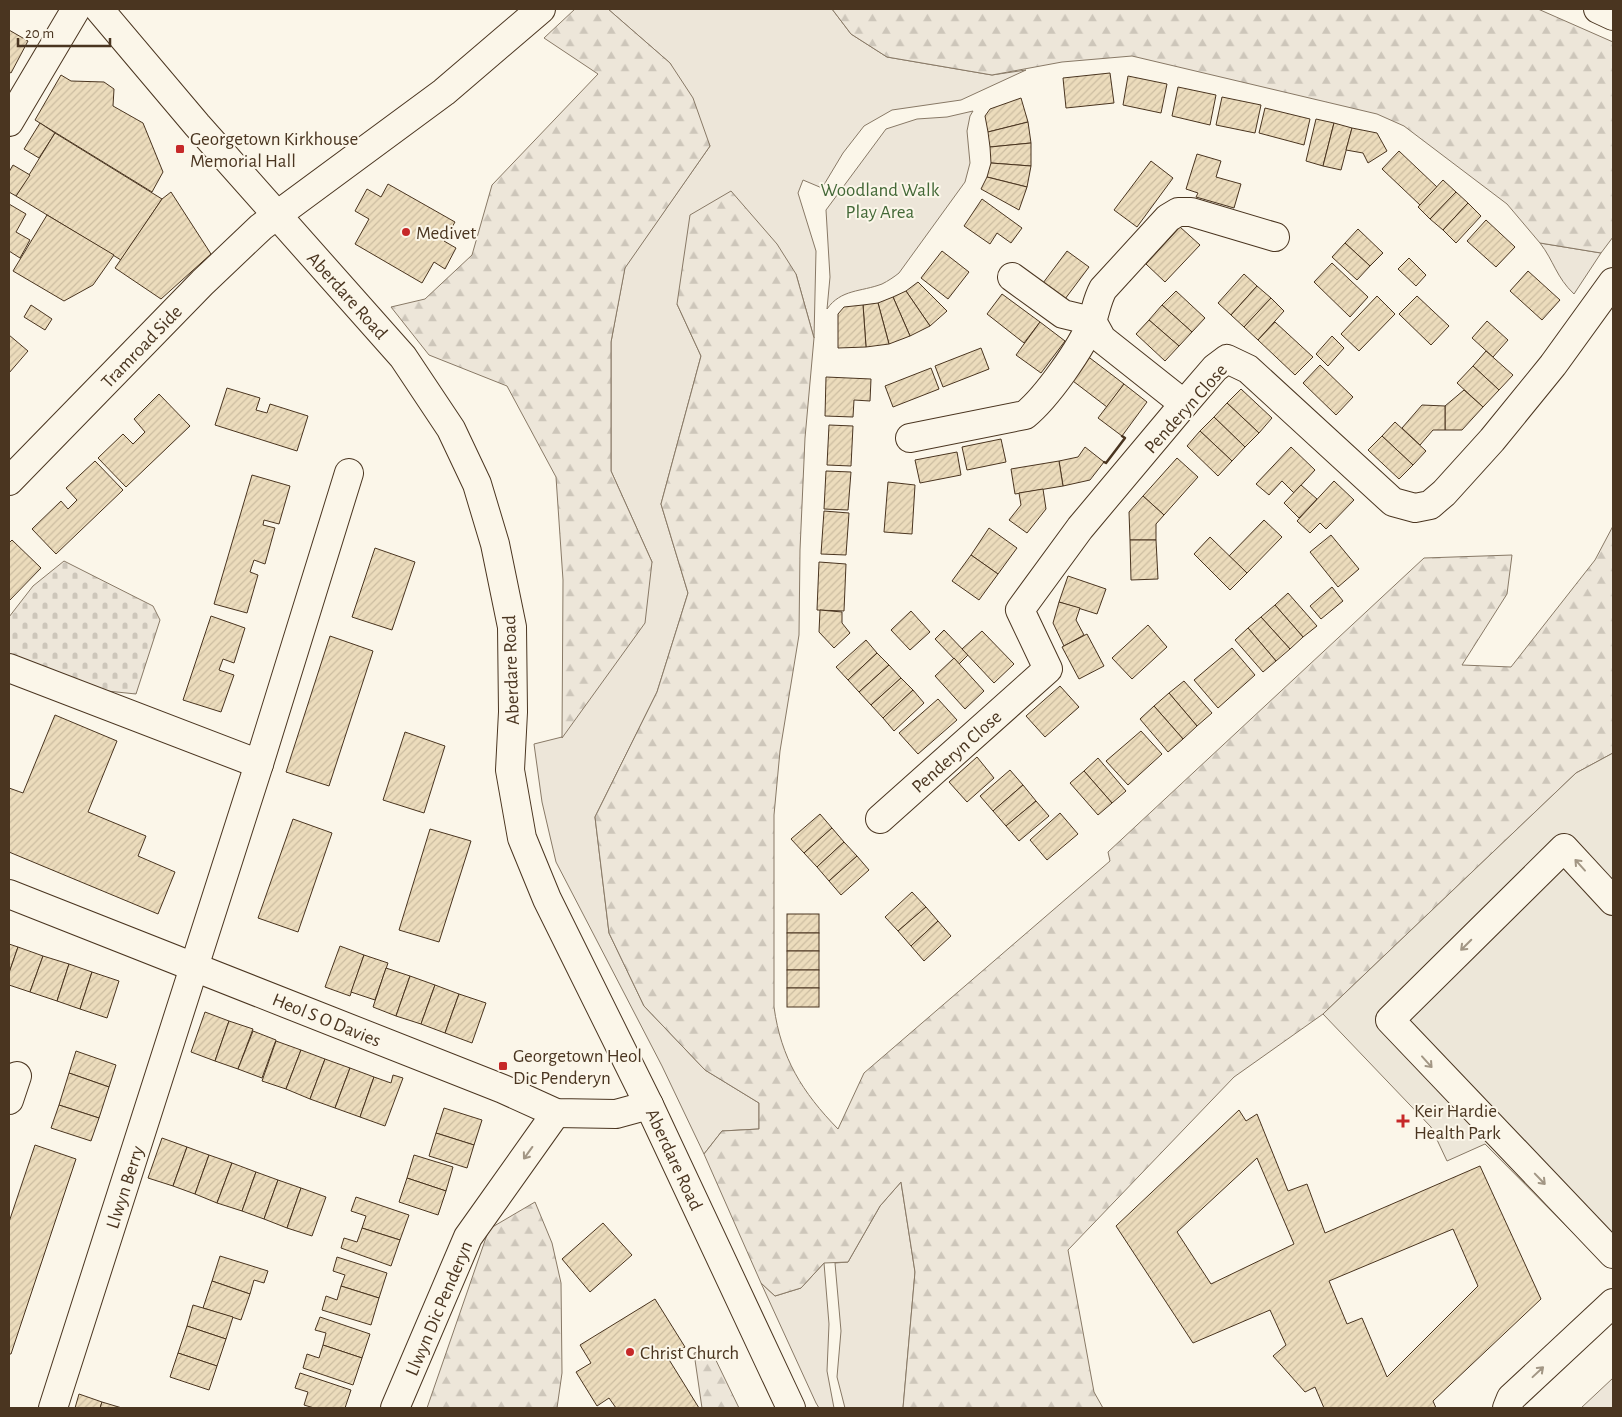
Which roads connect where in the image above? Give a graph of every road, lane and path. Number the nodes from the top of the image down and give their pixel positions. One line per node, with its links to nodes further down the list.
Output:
1 (76, 9): 6 (street)
2 (99, 9): 7 (street, Aberdare Road)
3 (541, 9): 7 (street, Tramroad Side)
4 (1598, 9): 5 (street)
5 (1613, 16)
6 (9, 122)
7 (276, 215): 15 (street, Tramroad Side); 22 (street, Aberdare Road)
8 (1275, 237): 11 (street)
9 (1012, 277): 11 (street)
10 (1613, 282): 12 (street, Penderyn Close)
11 (1092, 322): 12 (street); 13 (street)
12 (1184, 404): 18 (street, Penderyn Close)
13 (910, 438)
14 (349, 473): 17 (street, Llwyn Berry)
15 (9, 481)
16 (9, 668): 17 (street)
17 (259, 764): 21 (street, Llwyn Berry)
18 (880, 819)
19 (9, 894): 21 (street, Heol S O Davies)
20 (1613, 901): 24 (street, one-way to 24)
21 (194, 966): 23 (street, Heol S O Davies); 26 (street, Llwyn Berry)
22 (649, 1105): 23 (street, Heol S O Davies); 28 (street, Aberdare Road)
23 (556, 1113): 27 (street, Llwyn Dic Penderyn, one-way to 27)
24 (1613, 1254)
25 (1613, 1302): 29 (street, one-way to 25)
26 (53, 1408)
27 (395, 1408)
28 (792, 1408)
29 (1507, 1408)

